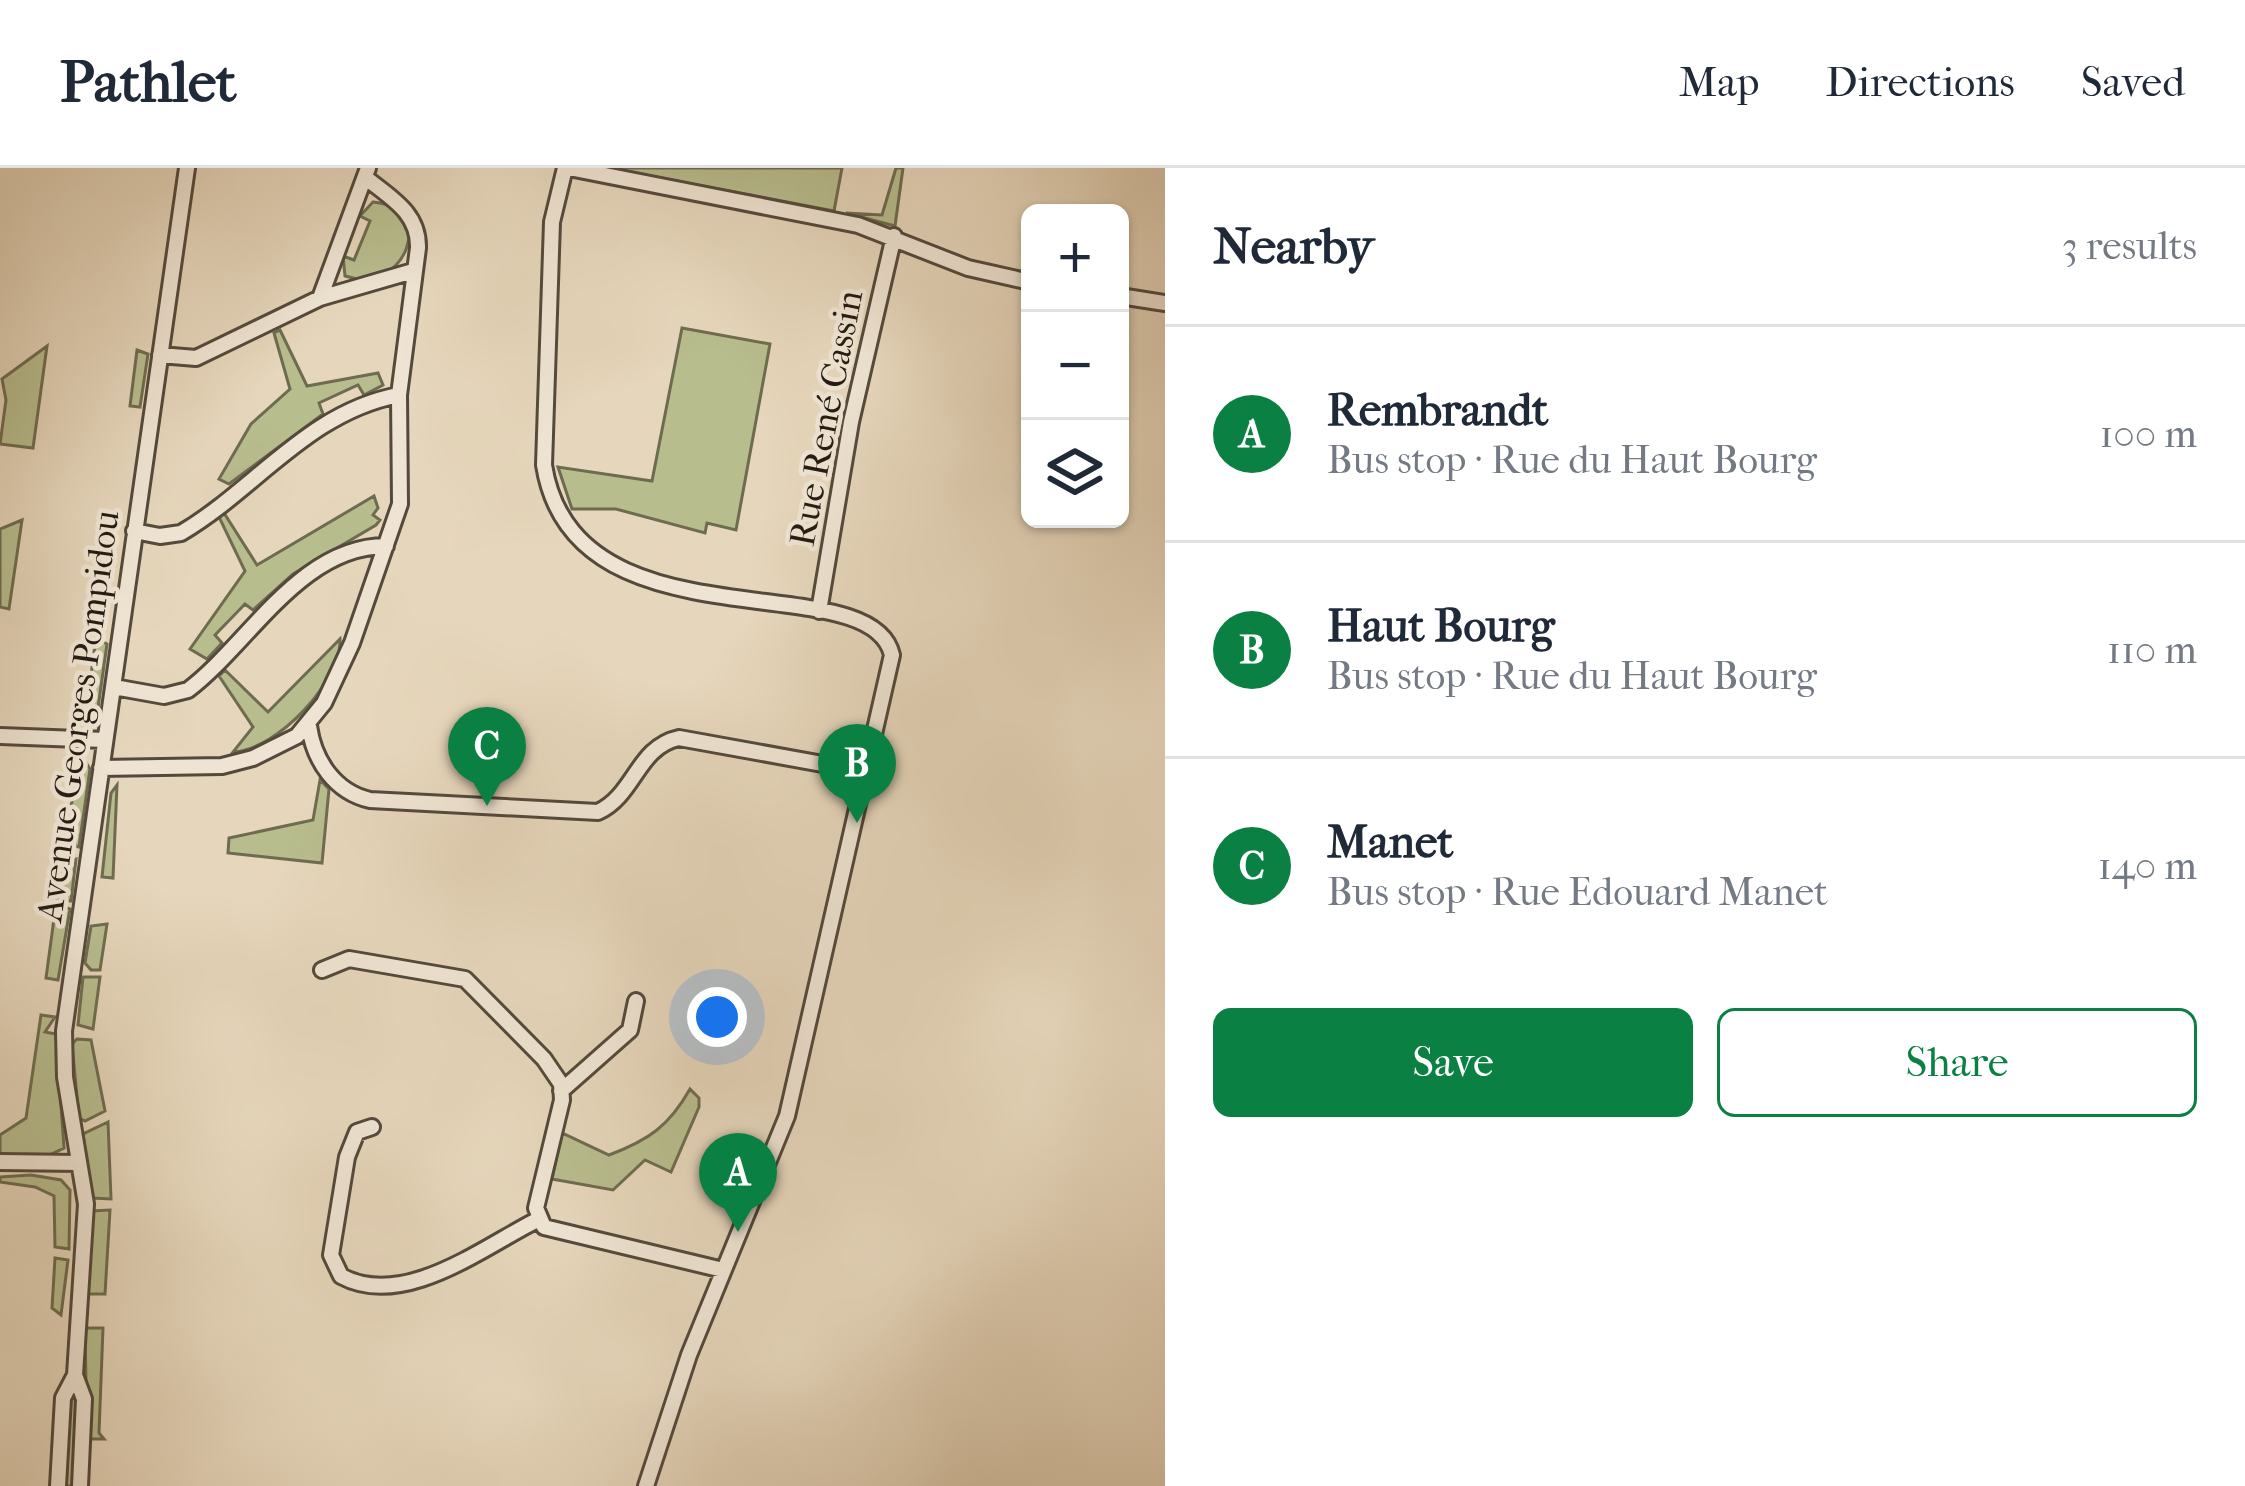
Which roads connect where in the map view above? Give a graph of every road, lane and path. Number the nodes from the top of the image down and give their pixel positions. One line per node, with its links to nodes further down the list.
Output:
1 (187, 168): 10 (street, Avenue Georges Pompidou)
2 (567, 168): 4 (street); 14 (street)
3 (367, 173): 5 (street); 8 (street)
4 (894, 236): 6 (street); 14 (street, Rue René Cassin)
5 (413, 271): 8 (street); 11 (street)
6 (1021, 280)
7 (1129, 297): 9 (street)
8 (320, 298): 10 (street)
9 (1165, 303)
10 (160, 355): 12 (street, Avenue Georges Pompidou)
11 (399, 395): 12 (street); 13 (street)
12 (134, 531): 15 (street, Avenue Georges Pompidou)
13 (386, 546): 15 (street); 16 (street)
14 (820, 611): 20 (street)
15 (114, 687): 18 (street, Avenue Georges Pompidou)
16 (309, 727): 19 (street); 20 (street)
17 (0, 736): 18 (street)
18 (105, 740): 19 (street, Avenue Georges Pompidou)
19 (101, 768): 26 (street, Avenue Georges Pompidou)
20 (867, 772): 28 (street)
21 (322, 970): 23 (street)
22 (636, 1001): 23 (street)
23 (561, 1091): 27 (street)
24 (372, 1127): 27 (street)
25 (0, 1162): 26 (street)
26 (79, 1163): 29 (street, Avenue Georges Pompidou)
27 (539, 1219): 28 (street)
28 (723, 1270): 32 (street)
29 (75, 1375): 30 (street, Avenue Georges Pompidou); 31 (street)
30 (58, 1486)
31 (80, 1486)
32 (646, 1486)

